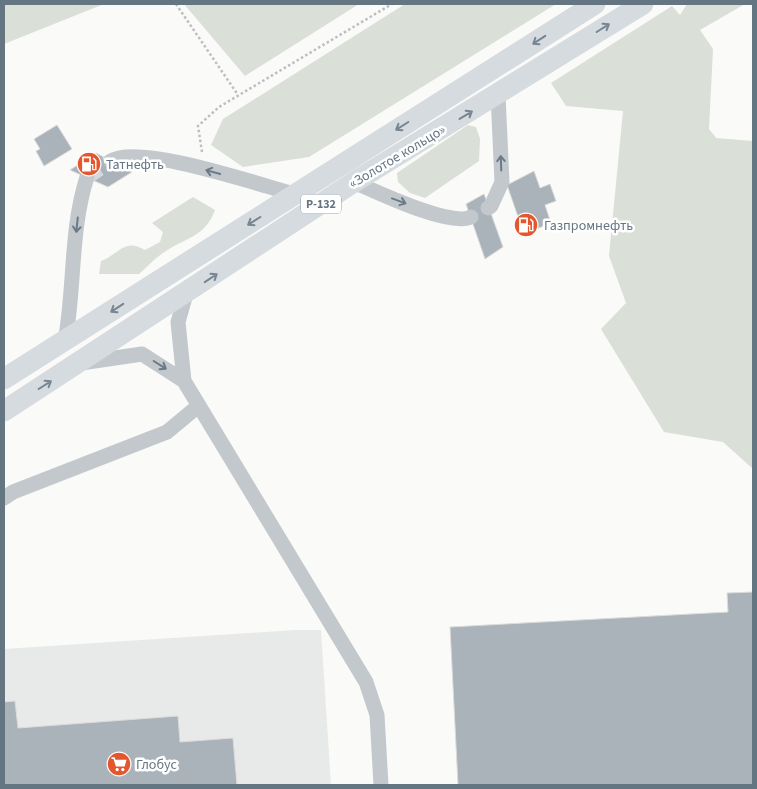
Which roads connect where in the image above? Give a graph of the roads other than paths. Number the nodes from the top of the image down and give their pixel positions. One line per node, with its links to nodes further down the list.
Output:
1 (595, 4): 7 (highway, «Золотое кольцо» / Р-132, one-way to 7)
2 (642, 4): 3 (highway, «Золотое кольцо» / Р-132, one-way to 2)
3 (498, 95): 6 (highway, «Золотое кольцо» / Р-132, one-way to 3); 8 (street, one-way to 3)
4 (111, 161): 7 (street, one-way to 4)
5 (86, 177): 11 (street, one-way to 11)
6 (354, 182): 9 (street, one-way to 9); 10 (highway, «Золотое кольцо» / Р-132, one-way to 6)
7 (294, 194): 11 (highway, «Золотое кольцо» / Р-132, one-way to 11)
8 (488, 208)
9 (471, 217)
10 (186, 294): 12 (highway, «Золотое кольцо» / Р-132); 14 (street)
11 (65, 342): 13 (highway, «Золотое кольцо» / Р-132)
12 (80, 363): 14 (street, one-way to 14); 16 (highway, «Золотое кольцо» / Р-132, one-way to 12)
13 (4, 379)
14 (184, 381): 15 (street)
15 (197, 407): 17 (street); 18 (street)
16 (4, 411)
17 (4, 498)
18 (381, 785)

